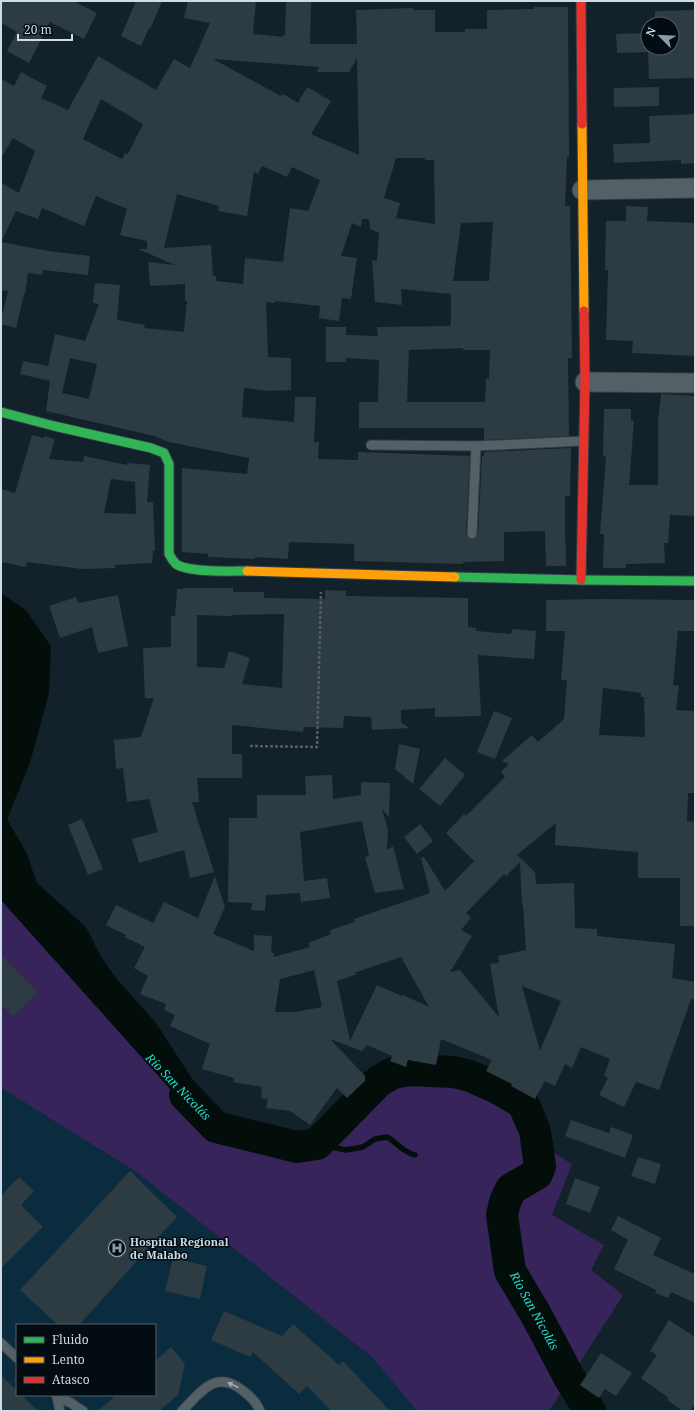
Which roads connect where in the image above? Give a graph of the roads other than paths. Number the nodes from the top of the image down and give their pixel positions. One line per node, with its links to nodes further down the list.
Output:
1 (581, 1): 3 (street)
2 (695, 188): 3 (street)
3 (582, 190): 4 (street)
4 (585, 382): 5 (street); 7 (street)
5 (695, 383)
6 (1, 412): 11 (street)
7 (583, 441): 9 (lane); 11 (street)
8 (371, 445): 9 (lane)
9 (476, 446): 10 (lane)
10 (472, 534)
11 (581, 580): 12 (street)
12 (695, 581)
13 (1, 1343): 14 (lane)
14 (16, 1357)
15 (57, 1396): 16 (lane); 17 (lane)
16 (60, 1411)
17 (83, 1411)
18 (182, 1411): 19 (lane, one-way to 18)
19 (260, 1411)

